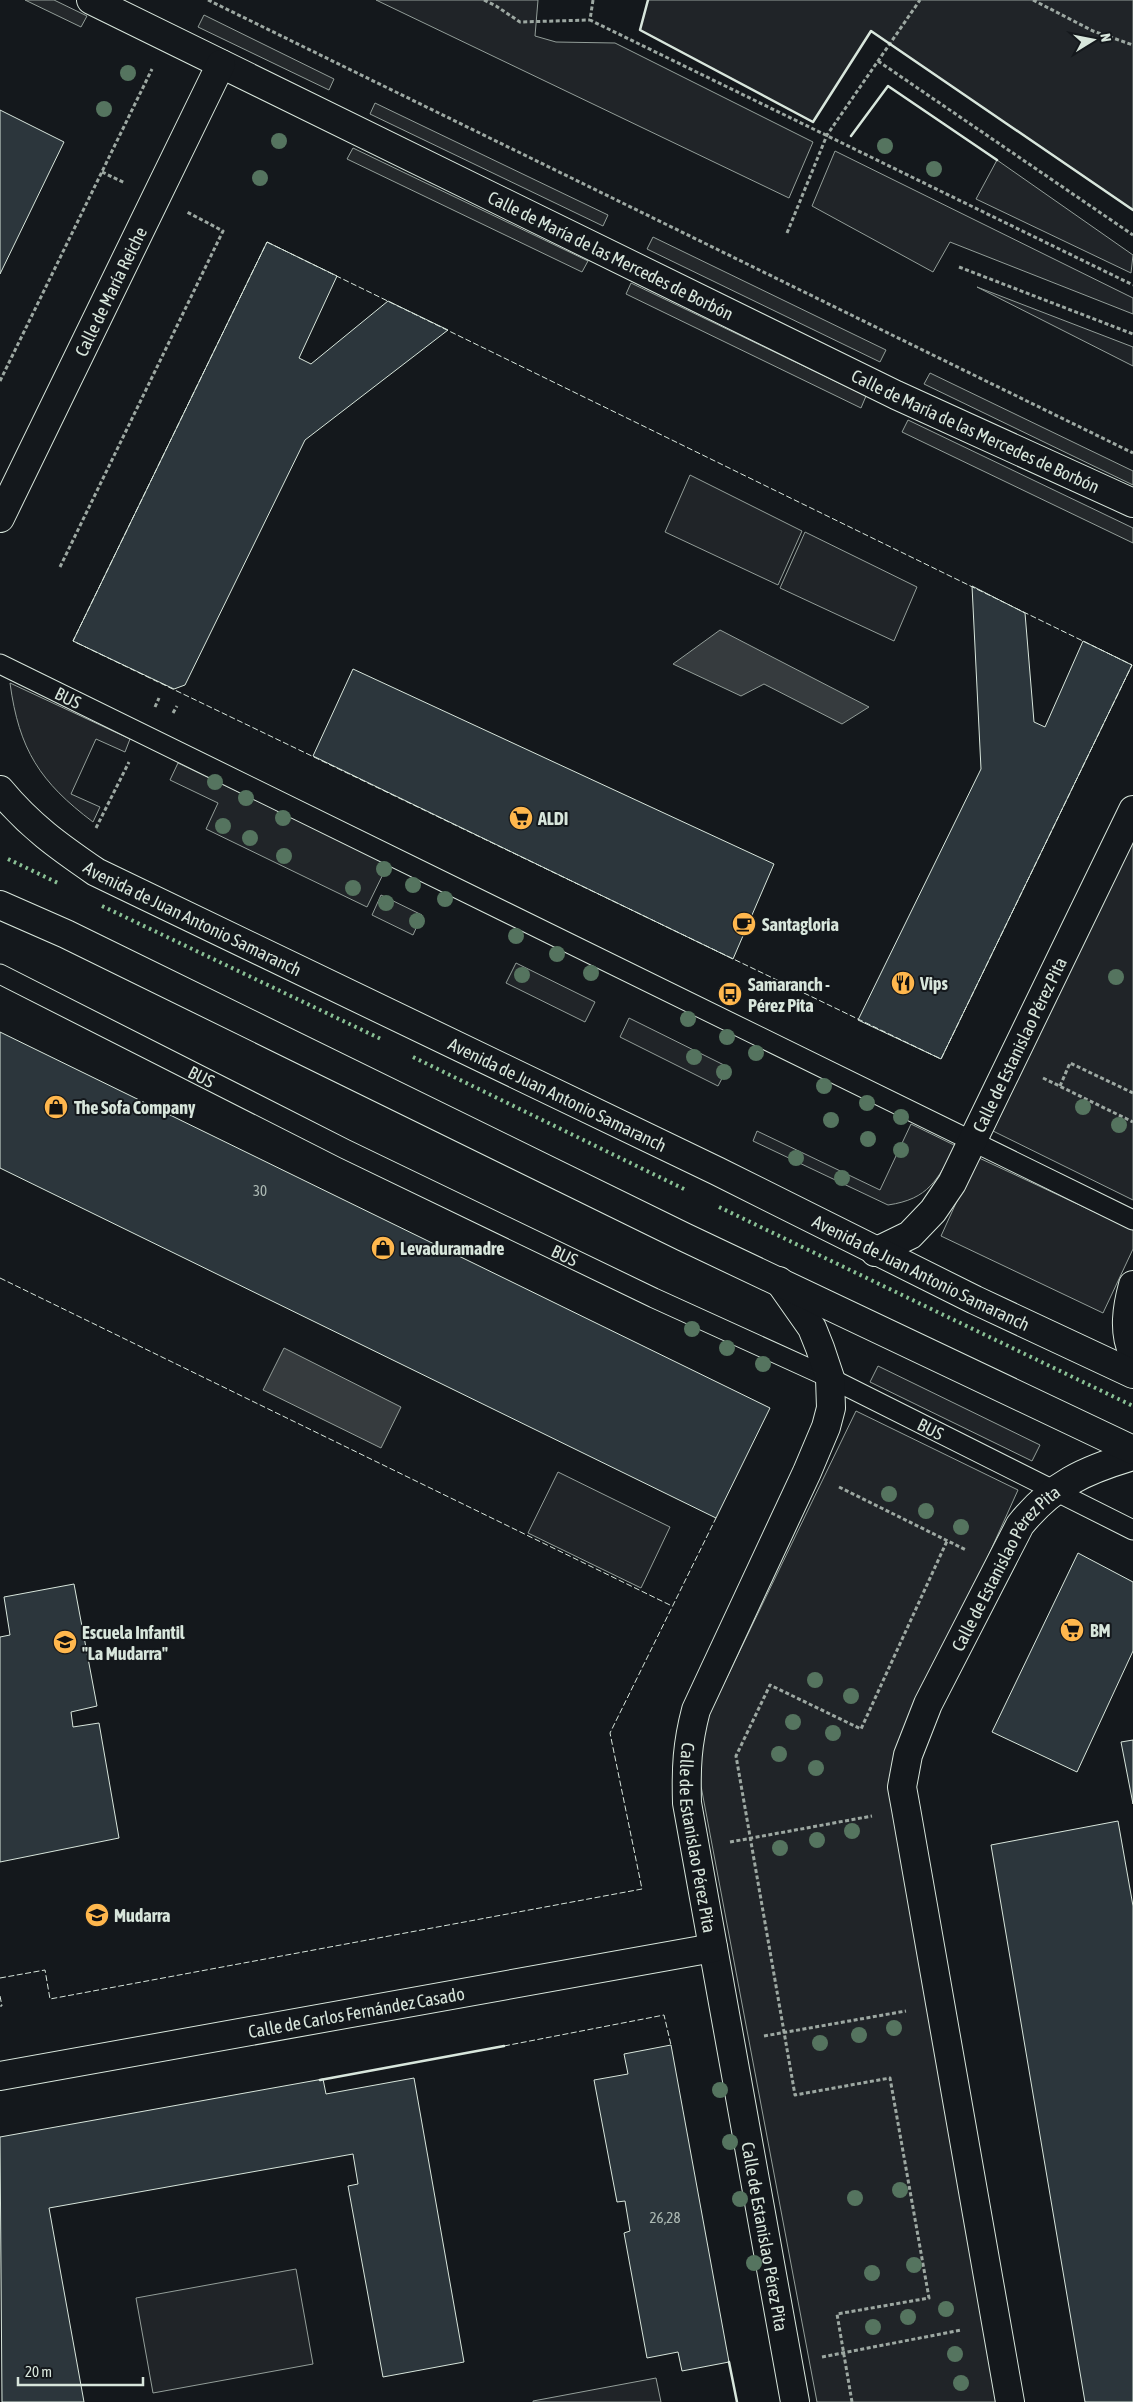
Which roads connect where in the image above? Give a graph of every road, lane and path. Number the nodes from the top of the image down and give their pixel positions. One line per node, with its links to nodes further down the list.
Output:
1 (91, 0): 10 (street, Calle de María de las Mercedes de Borbón)
2 (208, 0): 20 (path)
3 (484, 0): 7 (path)
4 (593, 0): 7 (path)
5 (920, 0): 9 (path)
6 (1033, 0): 8 (path)
7 (590, 20): 12 (path)
8 (1133, 45)
9 (878, 61): 12 (path); 15 (path)
10 (221, 64): 21 (street, Calle de María de las Mercedes de Borbón); 22 (street, Calle de María Reiche)
11 (154, 65): 19 (path)
12 (827, 135): 14 (path); 17 (path)
13 (192, 215): 23 (path)
14 (787, 233)
15 (1133, 235)
16 (959, 267): 18 (path)
17 (1133, 285)
18 (1133, 334)
19 (0, 382)
20 (1133, 453)
21 (1133, 503)
22 (0, 518)
23 (60, 567)
24 (0, 664): 35 (lane, BUS)
25 (131, 758): 28 (path)
26 (0, 790): 37 (street, Avenida de Juan Antonio Samaranch)
27 (1133, 810): 35 (street, Calle de Estanislao Pérez Pita)
28 (97, 826)
29 (0, 905): 38 (street)
30 (0, 974): 42 (lane, BUS)
31 (1038, 1075): 32 (path)
32 (1060, 1086): 33 (path); 34 (path)
33 (1133, 1093)
34 (1133, 1122)
35 (972, 1141): 36 (lane, BUS); 37 (street, Calle de Estanislao Pérez Pita)
36 (1133, 1220)
37 (875, 1252): 41 (street, Avenida de Juan Antonio Samaranch)
38 (779, 1281): 42 (street, Calle de Estanislao Pérez Pita); 43 (street)
39 (1133, 1285): 40 (street)
40 (1133, 1353)
41 (1133, 1374)
42 (830, 1378): 46 (lane, BUS); 53 (street, Calle de Estanislao Pérez Pita)
43 (1133, 1450)
44 (1133, 1456): 46 (street, Calle de Estanislao Pérez Pita)
45 (834, 1485): 48 (path)
46 (1052, 1491): 47 (lane, BUS); 63 (street, Calle de Estanislao Pérez Pita)
47 (1133, 1530)
48 (948, 1541): 49 (path); 51 (path)
49 (972, 1553)
50 (874, 1815): 51 (path)
51 (751, 1839): 52 (path); 55 (path)
52 (728, 1843)
53 (713, 1948): 57 (street, Calle de Carlos Fernández Casado); 61 (street, Calle de Estanislao Pérez Pita)
54 (909, 2010): 55 (path)
55 (784, 2032): 56 (path); 59 (path)
56 (759, 2037)
57 (0, 2076)
58 (968, 2328): 59 (path)
59 (844, 2352): 60 (path); 62 (path)
60 (819, 2358)
61 (794, 2402)
62 (852, 2402)
63 (1010, 2402)

